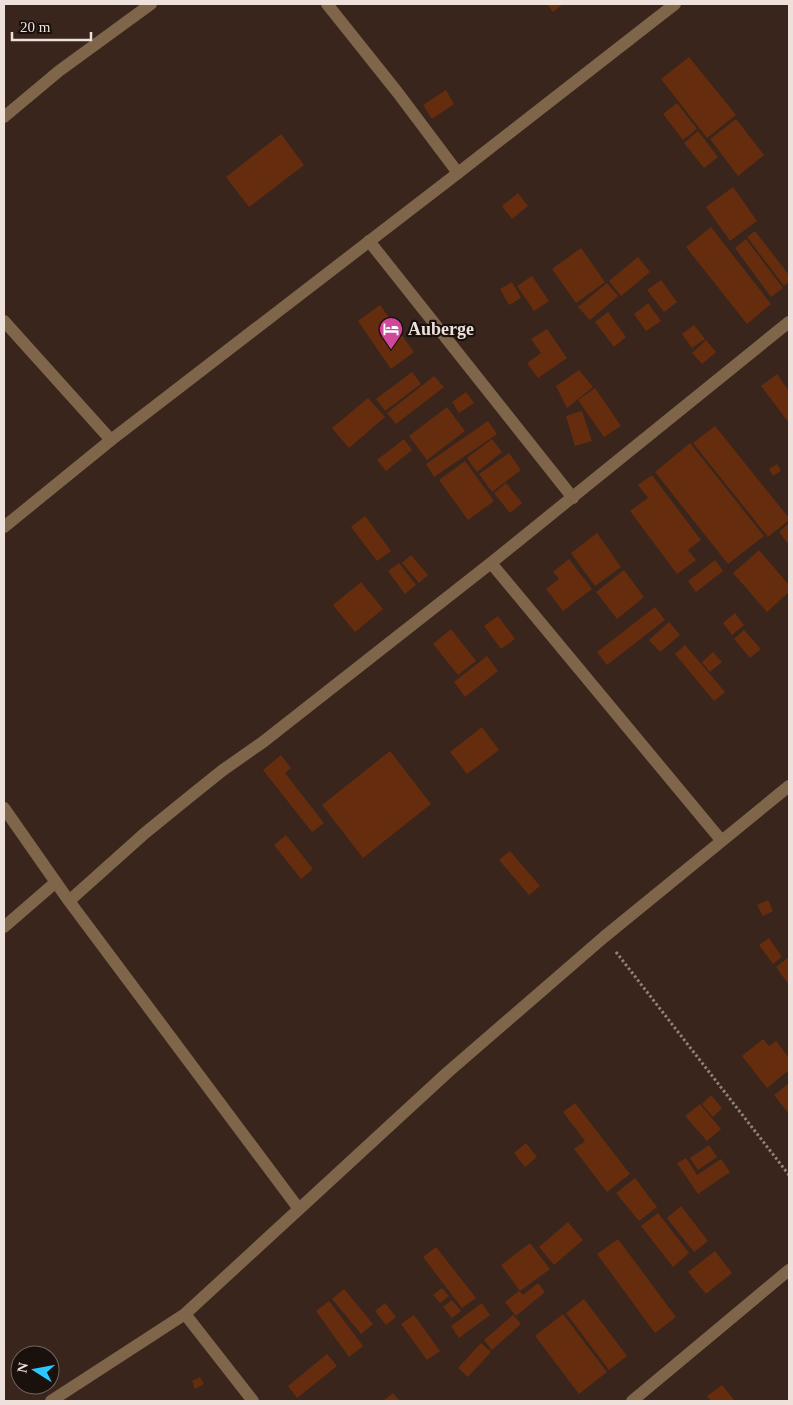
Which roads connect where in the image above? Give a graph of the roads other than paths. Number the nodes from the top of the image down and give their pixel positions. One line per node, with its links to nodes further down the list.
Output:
1 (151, 4): 4 (street)
2 (327, 4): 5 (street)
3 (675, 4): 5 (street)
4 (4, 117)
5 (458, 173): 6 (street)
6 (369, 241): 9 (street); 10 (street)
7 (4, 322): 9 (street)
8 (789, 322): 10 (street)
9 (111, 440): 11 (street)
10 (573, 498): 12 (street)
11 (4, 527)
12 (491, 563): 15 (street); 17 (street)
13 (789, 786): 15 (street)
14 (4, 808): 16 (street)
15 (721, 840): 19 (street)
16 (56, 882): 17 (street); 18 (street)
17 (69, 901): 19 (street)
18 (4, 927)
19 (299, 1209): 21 (street)
20 (789, 1270): 24 (street)
21 (185, 1314): 22 (street); 23 (street)
22 (51, 1401)
23 (253, 1401)
24 (632, 1401)

